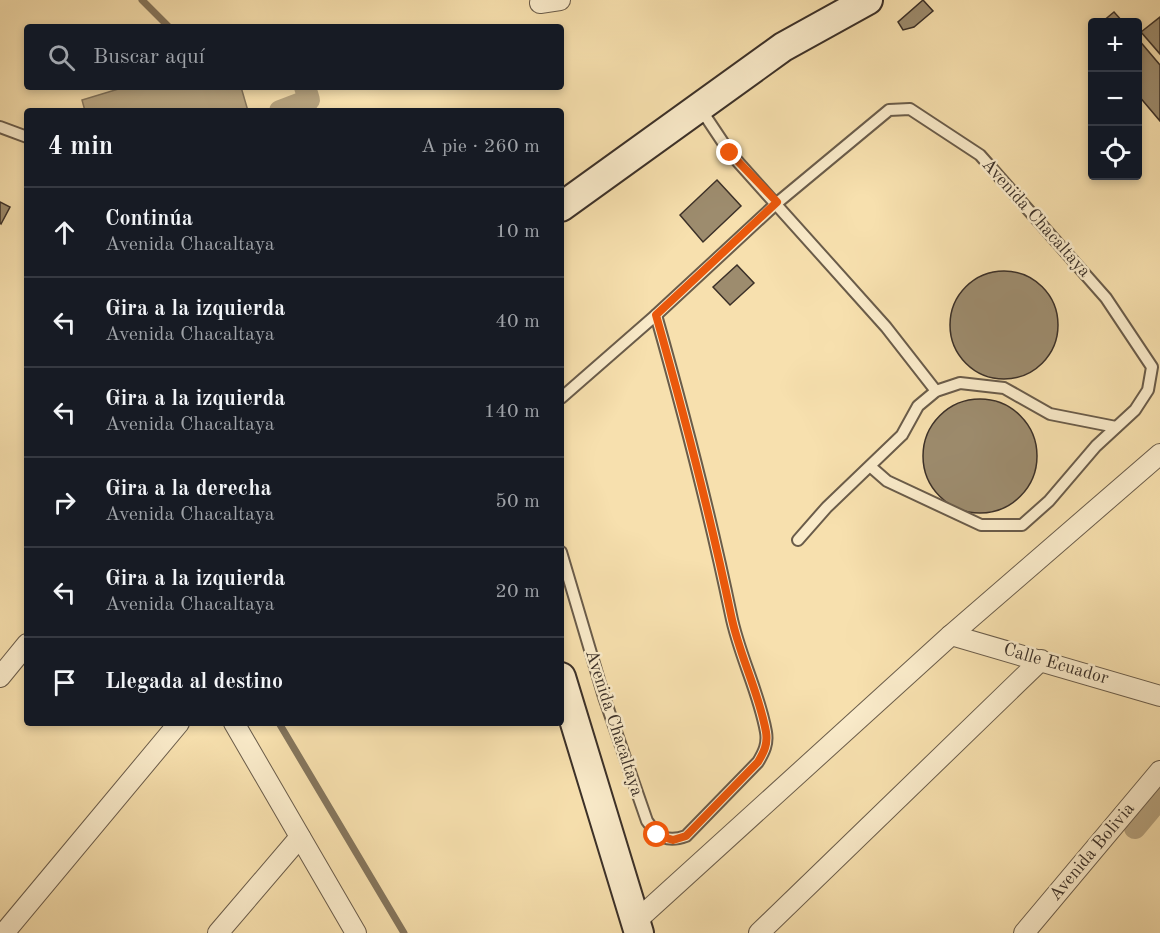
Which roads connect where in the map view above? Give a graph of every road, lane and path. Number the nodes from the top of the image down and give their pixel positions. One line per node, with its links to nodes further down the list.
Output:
1 (560, 0): 2 (street)
2 (540, 3)
3 (853, 3): 4 (street)
4 (699, 107): 7 (lane); 8 (street)
5 (0, 127): 6 (lane)
6 (24, 136)
7 (777, 202): 9 (lane, Avenida Chacaltaya); 10 (lane); 12 (lane, Avenida Chacaltaya)
8 (564, 205)
9 (656, 315): 11 (lane, Avenida Chacaltaya); 16 (lane, Avenida Chacaltaya)
10 (936, 391): 12 (lane); 14 (lane)
11 (564, 395)
12 (1116, 428): 14 (lane, Avenida Chacaltaya)
13 (1160, 454): 17 (street)
14 (871, 467): 15 (lane)
15 (798, 540)
16 (564, 562)
17 (951, 635): 19 (street, Calle Ecuador); 27 (street)
18 (24, 648): 20 (street)
19 (1041, 660): 22 (street, Calle Ecuador); 31 (street)
20 (0, 677)
21 (564, 688): 27 (street, Avenida Chacaltaya)
22 (1160, 696)
23 (176, 726): 28 (street)
24 (236, 726): 26 (street)
25 (1160, 771): 32 (street, Avenida Bolivia)
26 (300, 837): 29 (street); 30 (street)
27 (637, 927)
28 (4, 933)
29 (218, 933)
30 (356, 933)
31 (759, 933)
32 (1024, 933)

